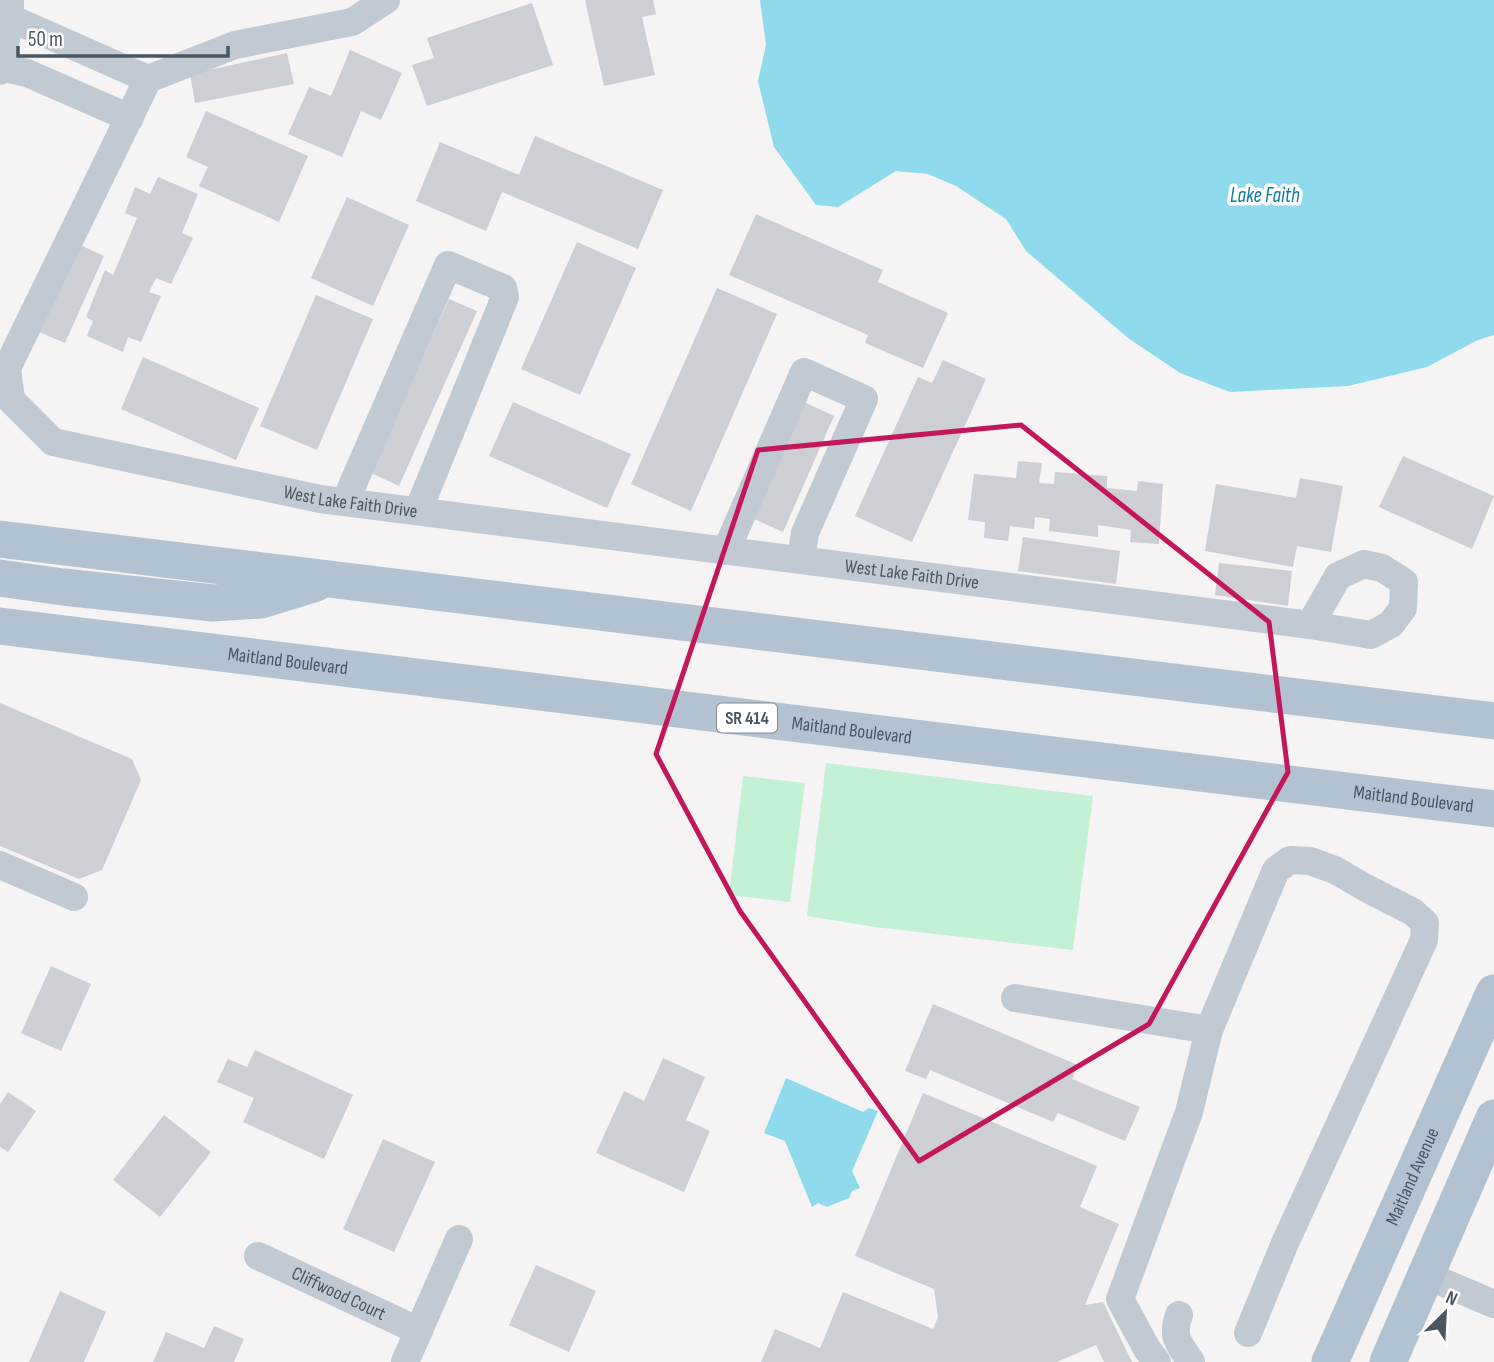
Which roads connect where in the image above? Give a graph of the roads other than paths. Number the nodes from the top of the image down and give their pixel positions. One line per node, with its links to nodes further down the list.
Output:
1 (386, 0): 5 (street)
2 (10, 9): 3 (street); 4 (street)
3 (84, 51): 5 (street); 6 (street)
4 (0, 69): 6 (street)
5 (148, 79): 7 (street, West Lake Faith Drive)
6 (67, 91): 7 (street)
7 (130, 118): 8 (street, West Lake Faith Drive)
8 (345, 502): 9 (street, West Lake Faith Drive); 9 (street)
9 (418, 512): 11 (street, West Lake Faith Drive)
10 (0, 539): 14 (main road)
11 (726, 551): 12 (street, West Lake Faith Drive); 12 (street)
12 (801, 560): 15 (street, West Lake Faith Drive)
13 (0, 578): 14 (main road)
14 (330, 579): 17 (main road)
15 (1310, 625)
16 (0, 626): 18 (main road, Maitland Boulevard / SR 414)
17 (1494, 721)
18 (1494, 809)
19 (0, 866): 20 (street)
20 (74, 897)
21 (1494, 992): 35 (main road, Maitland Avenue)
22 (1015, 998): 23 (street)
23 (1209, 1030): 31 (street); 33 (street)
24 (1494, 1118): 27 (main road)
25 (459, 1239): 30 (street)
26 (258, 1256): 30 (street, Cliffwood Court)
27 (1426, 1275): 28 (street); 36 (main road)
28 (1494, 1304)
29 (1179, 1315): 34 (street)
30 (419, 1331): 32 (street)
31 (1248, 1333)
32 (405, 1362)
33 (1157, 1362)
34 (1191, 1362)
35 (1330, 1362)
36 (1388, 1362)

